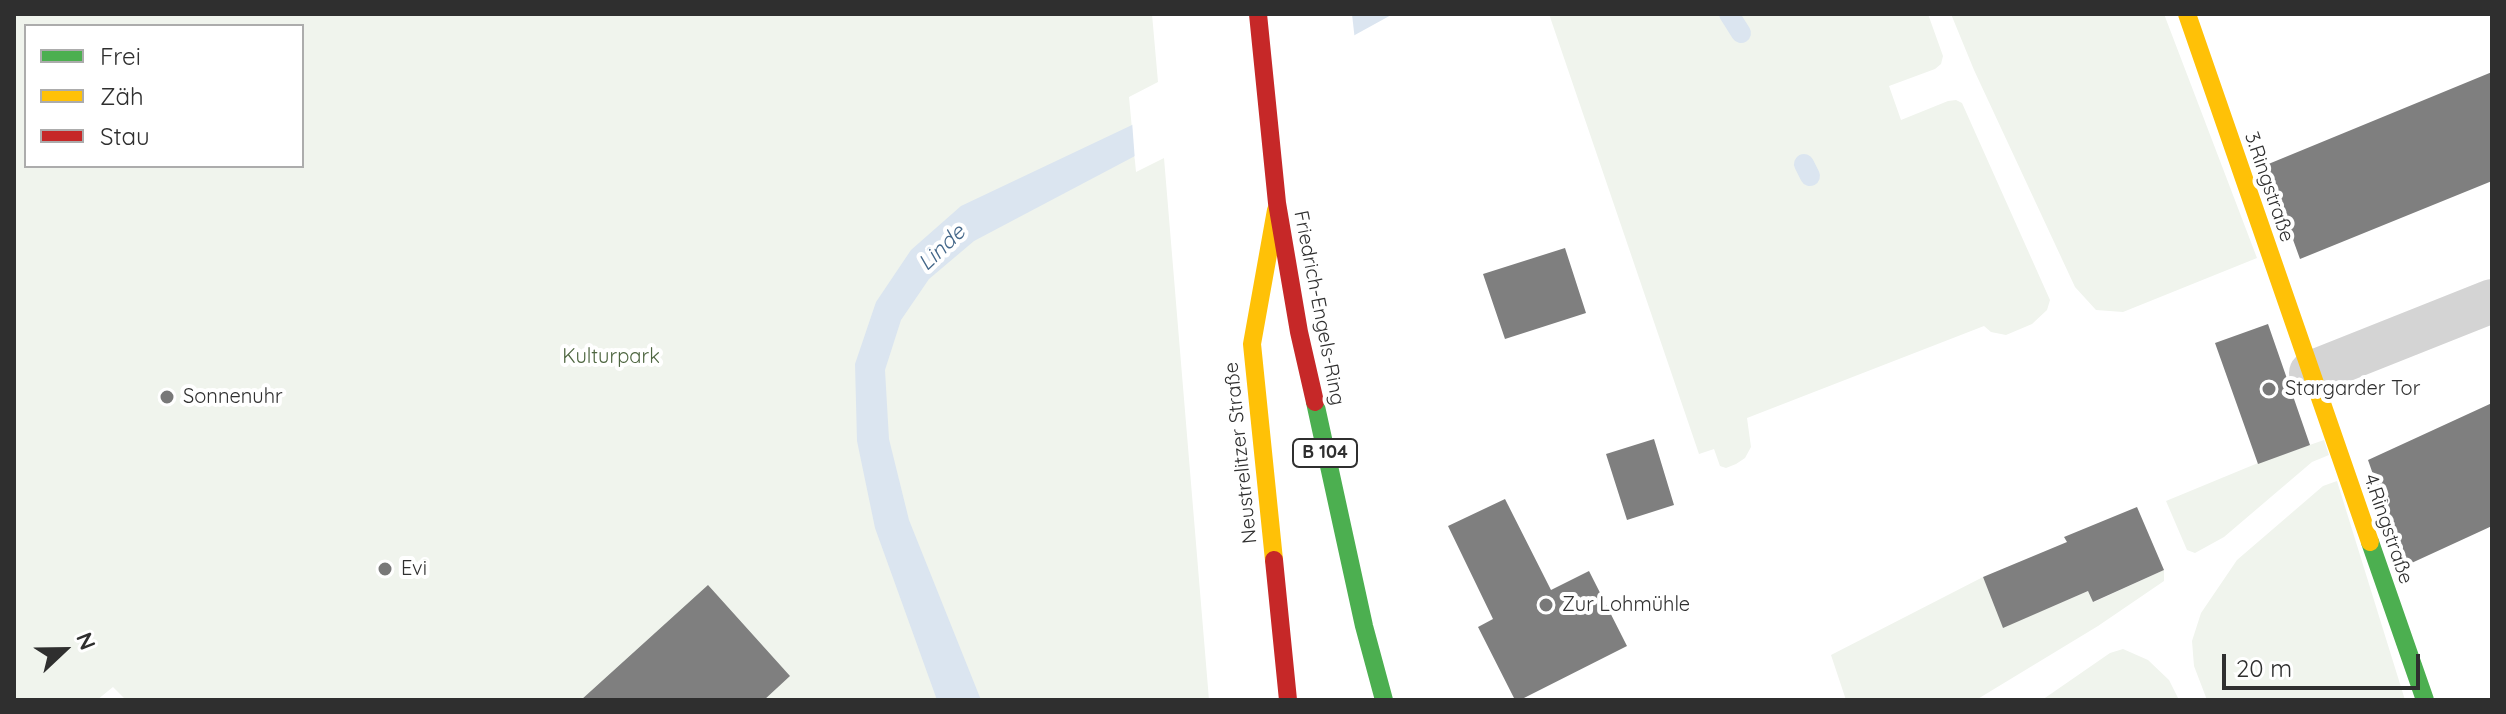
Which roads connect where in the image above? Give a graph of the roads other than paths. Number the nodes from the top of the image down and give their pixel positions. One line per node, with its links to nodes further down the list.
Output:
1 (2187, 14): 5 (main road, 3.Ringstraße)
2 (1258, 21): 3 (main road, Friedrich-Engels-Ring / B 104)
3 (1277, 203): 6 (main road, Neustrelitzer Straße); 7 (main road, Friedrich-Engels-Ring / B 104)
4 (2492, 301): 5 (street)
5 (2311, 373): 8 (main road, 4.Ringstraße)
6 (1288, 700)
7 (1384, 700)
8 (2425, 700)

